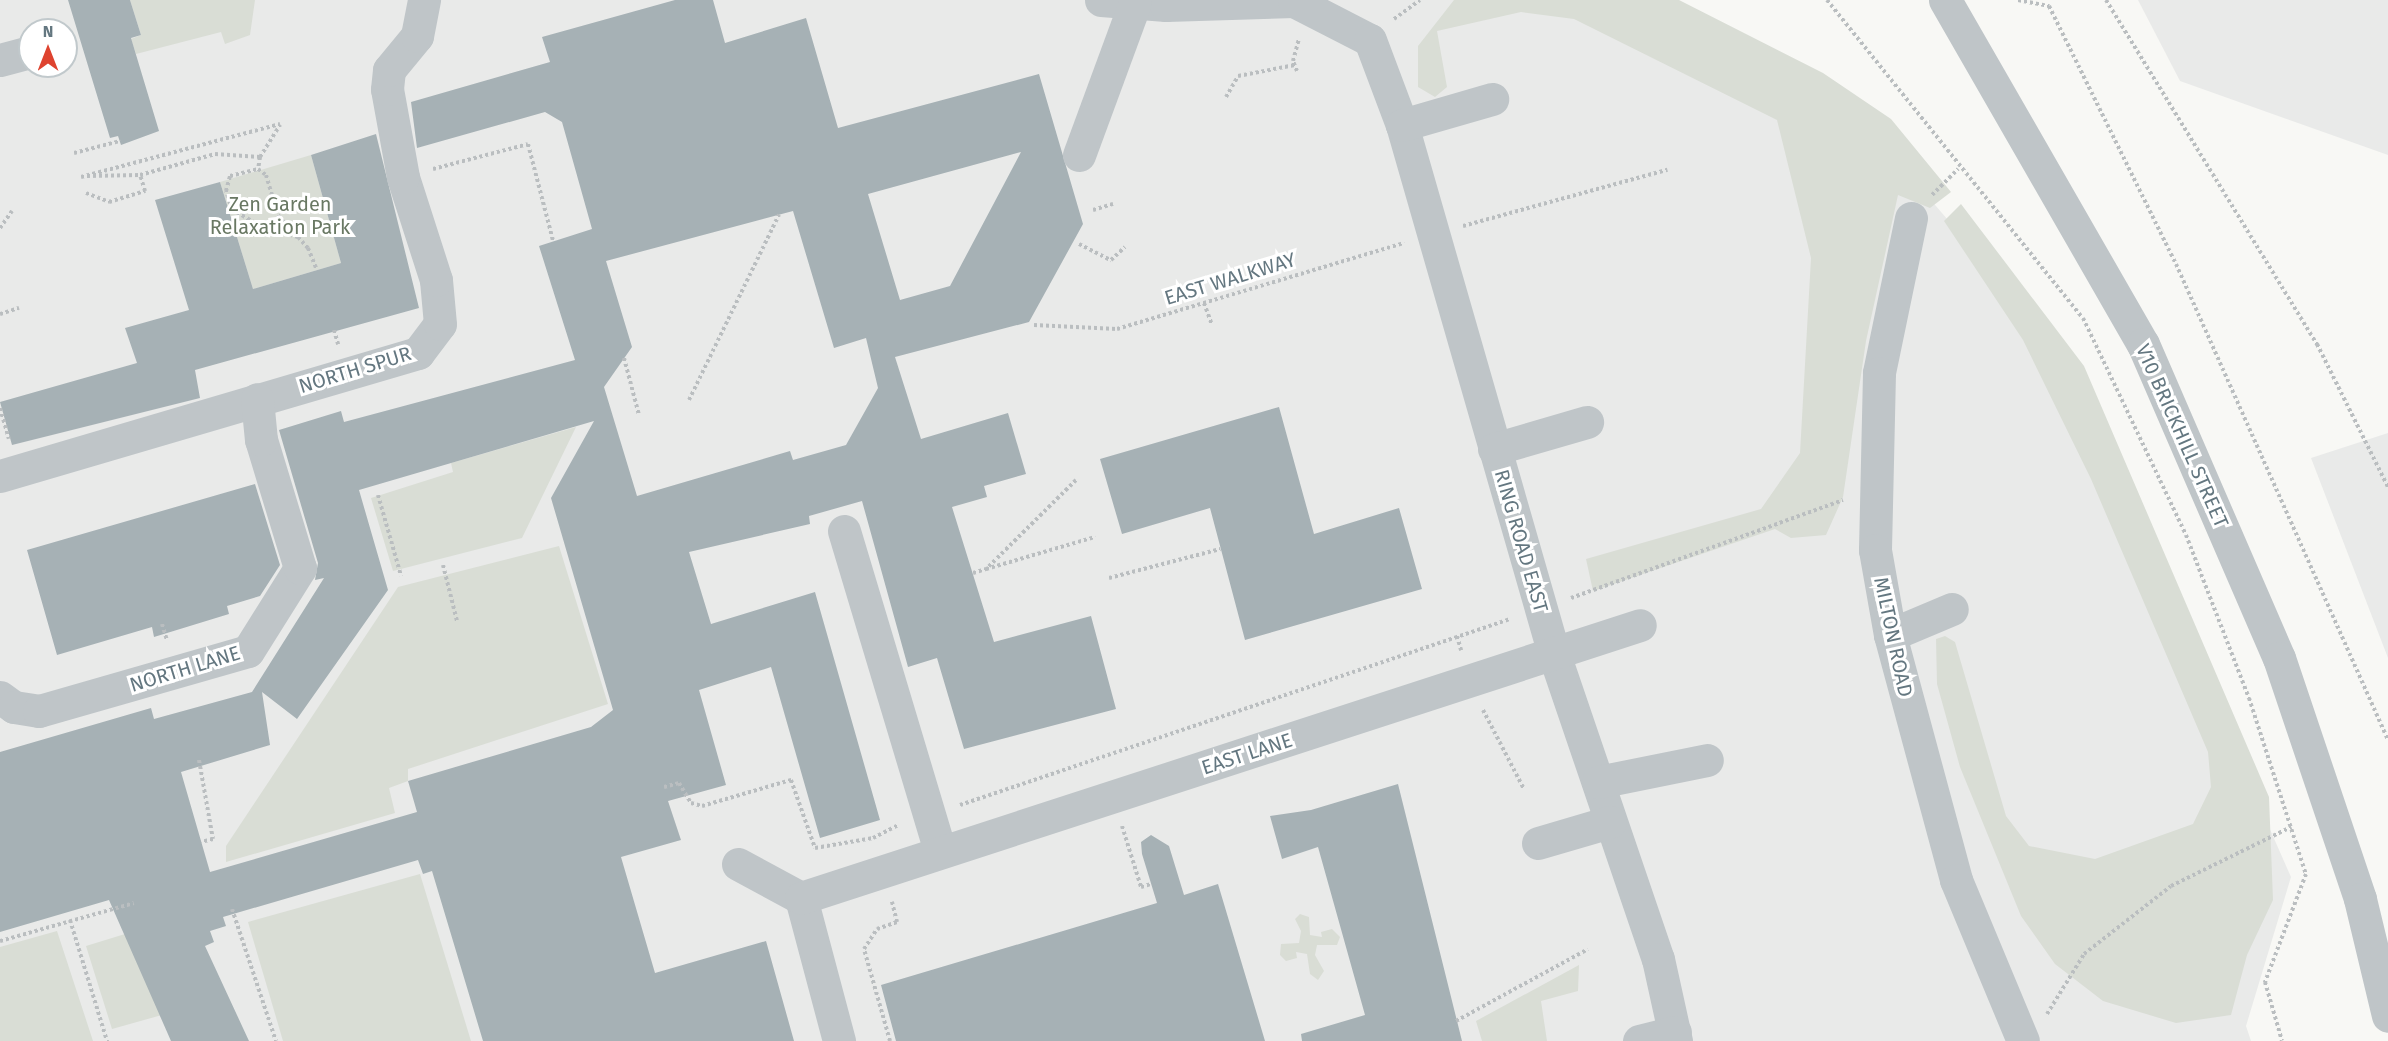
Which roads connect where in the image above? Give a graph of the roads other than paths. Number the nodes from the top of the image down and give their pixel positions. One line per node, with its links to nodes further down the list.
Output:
1 (424, 0): 11 (street, NORTH SPUR)
2 (1101, 0): 4 (street)
3 (1945, 0): 28 (street, V10 BRICKHILL STREET)
4 (1135, 3): 8 (street, RING ROAD EAST); 9 (street)
5 (18, 55): 6 (street)
6 (0, 60)
7 (1492, 99): 8 (street)
8 (1402, 125): 13 (street, RING ROAD EAST)
9 (1079, 155)
10 (1911, 218): 18 (street, MILTON ROAD)
11 (257, 399): 14 (street, NORTH SPUR); 20 (street, NORTH LANE)
12 (1587, 422): 13 (street)
13 (1494, 449): 19 (street, RING ROAD EAST)
14 (0, 476)
15 (844, 531): 25 (street)
16 (1952, 609): 18 (street)
17 (1640, 625): 19 (street, EAST LANE)
18 (1890, 635): 31 (street, MILTON ROAD)
19 (1554, 654): 22 (street, RING ROAD EAST); 25 (street, EAST LANE)
20 (0, 698)
21 (1707, 760): 22 (street)
22 (1598, 782): 23 (street, RING ROAD EAST)
23 (1610, 822): 24 (street); 32 (street, RING ROAD EAST)
24 (1538, 843)
25 (940, 852): 27 (street, EAST LANE)
26 (738, 864): 27 (street)
27 (801, 898): 33 (street)
28 (2360, 899): 29 (street, V10 BRICKHILL STREET); 30 (street, V10 BRICKHILL STREET)
29 (2388, 940)
30 (2388, 1016)
31 (2033, 1031)
32 (1675, 1036): 34 (street)
33 (839, 1041)
34 (1639, 1041)

